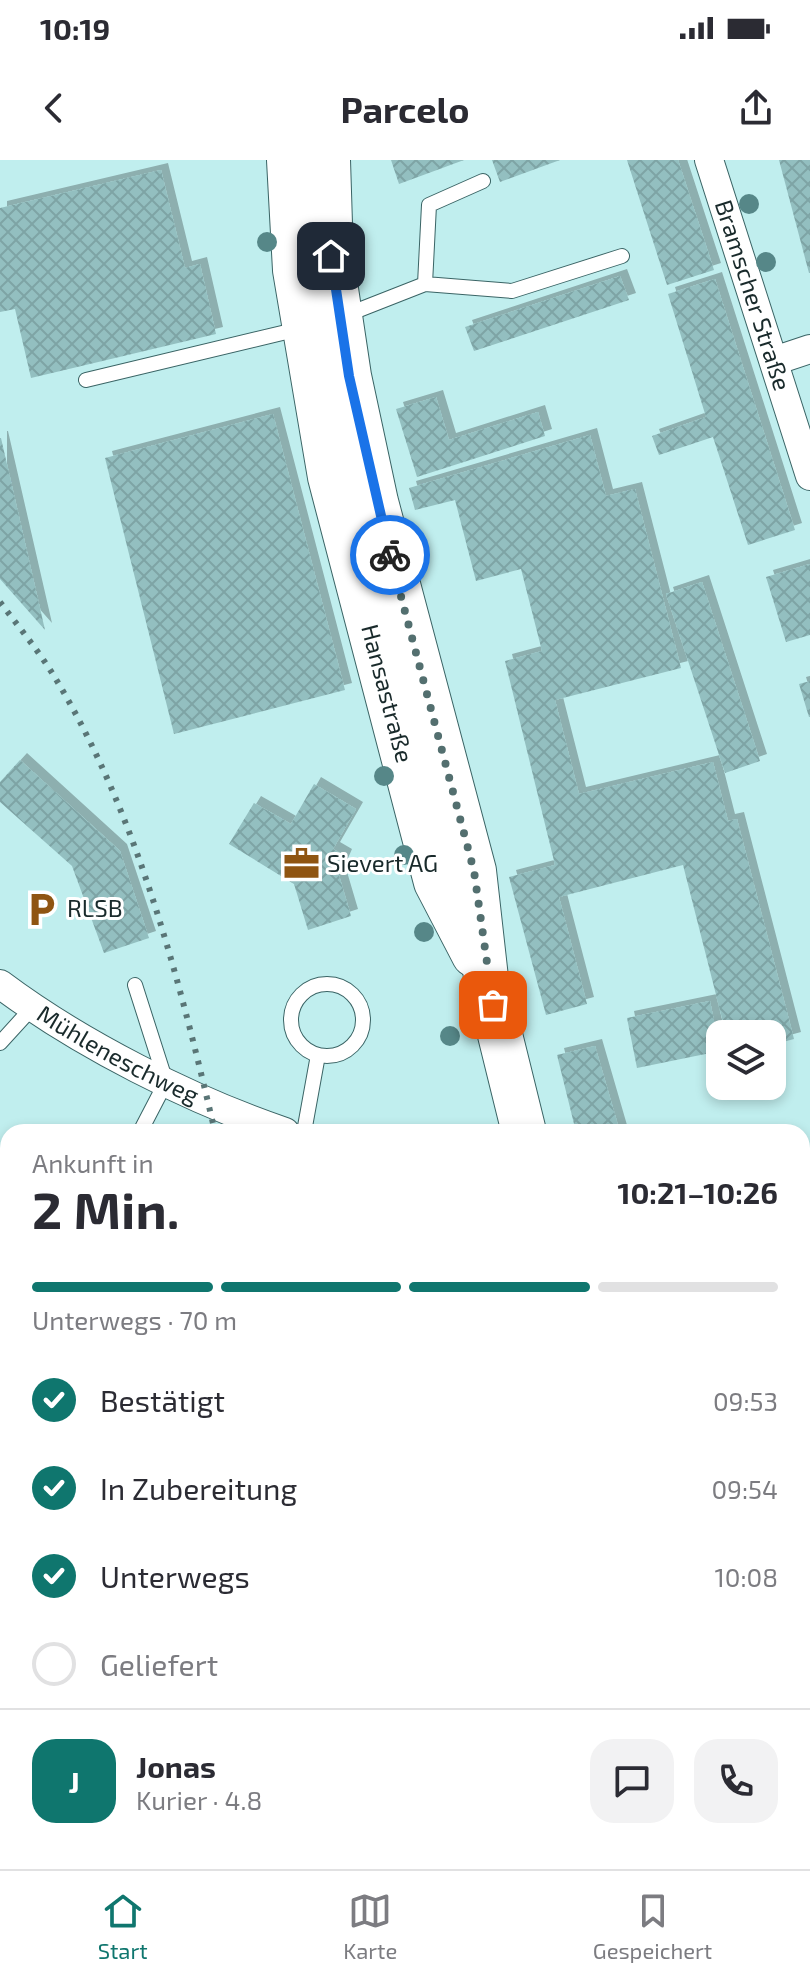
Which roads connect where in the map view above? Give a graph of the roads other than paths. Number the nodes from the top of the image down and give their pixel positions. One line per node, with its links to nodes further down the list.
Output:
1 (289, 160): 7 (main road, Hansastraße)
2 (328, 160): 7 (main road, Hansastraße)
3 (709, 160): 9 (street, Bramscher Straße)
4 (483, 181): 6 (lane)
5 (622, 256): 6 (lane)
6 (425, 284): 7 (lane)
7 (321, 323): 10 (lane); 21 (main road, Hansastraße)
8 (810, 349): 9 (street)
9 (774, 361): 11 (street, Bramscher Straße)
10 (86, 380)
11 (810, 476)
12 (0, 984): 14 (street, Mühleneschweg)
13 (135, 985): 17 (lane)
14 (32, 1008): 15 (lane); 17 (street, Mühleneschweg)
15 (0, 1043)
16 (318, 1055): 16 (lane); 20 (lane)
17 (166, 1082): 18 (lane); 19 (street, Mühleneschweg)
18 (144, 1124)
19 (262, 1124)
20 (305, 1124)
21 (522, 1124)

